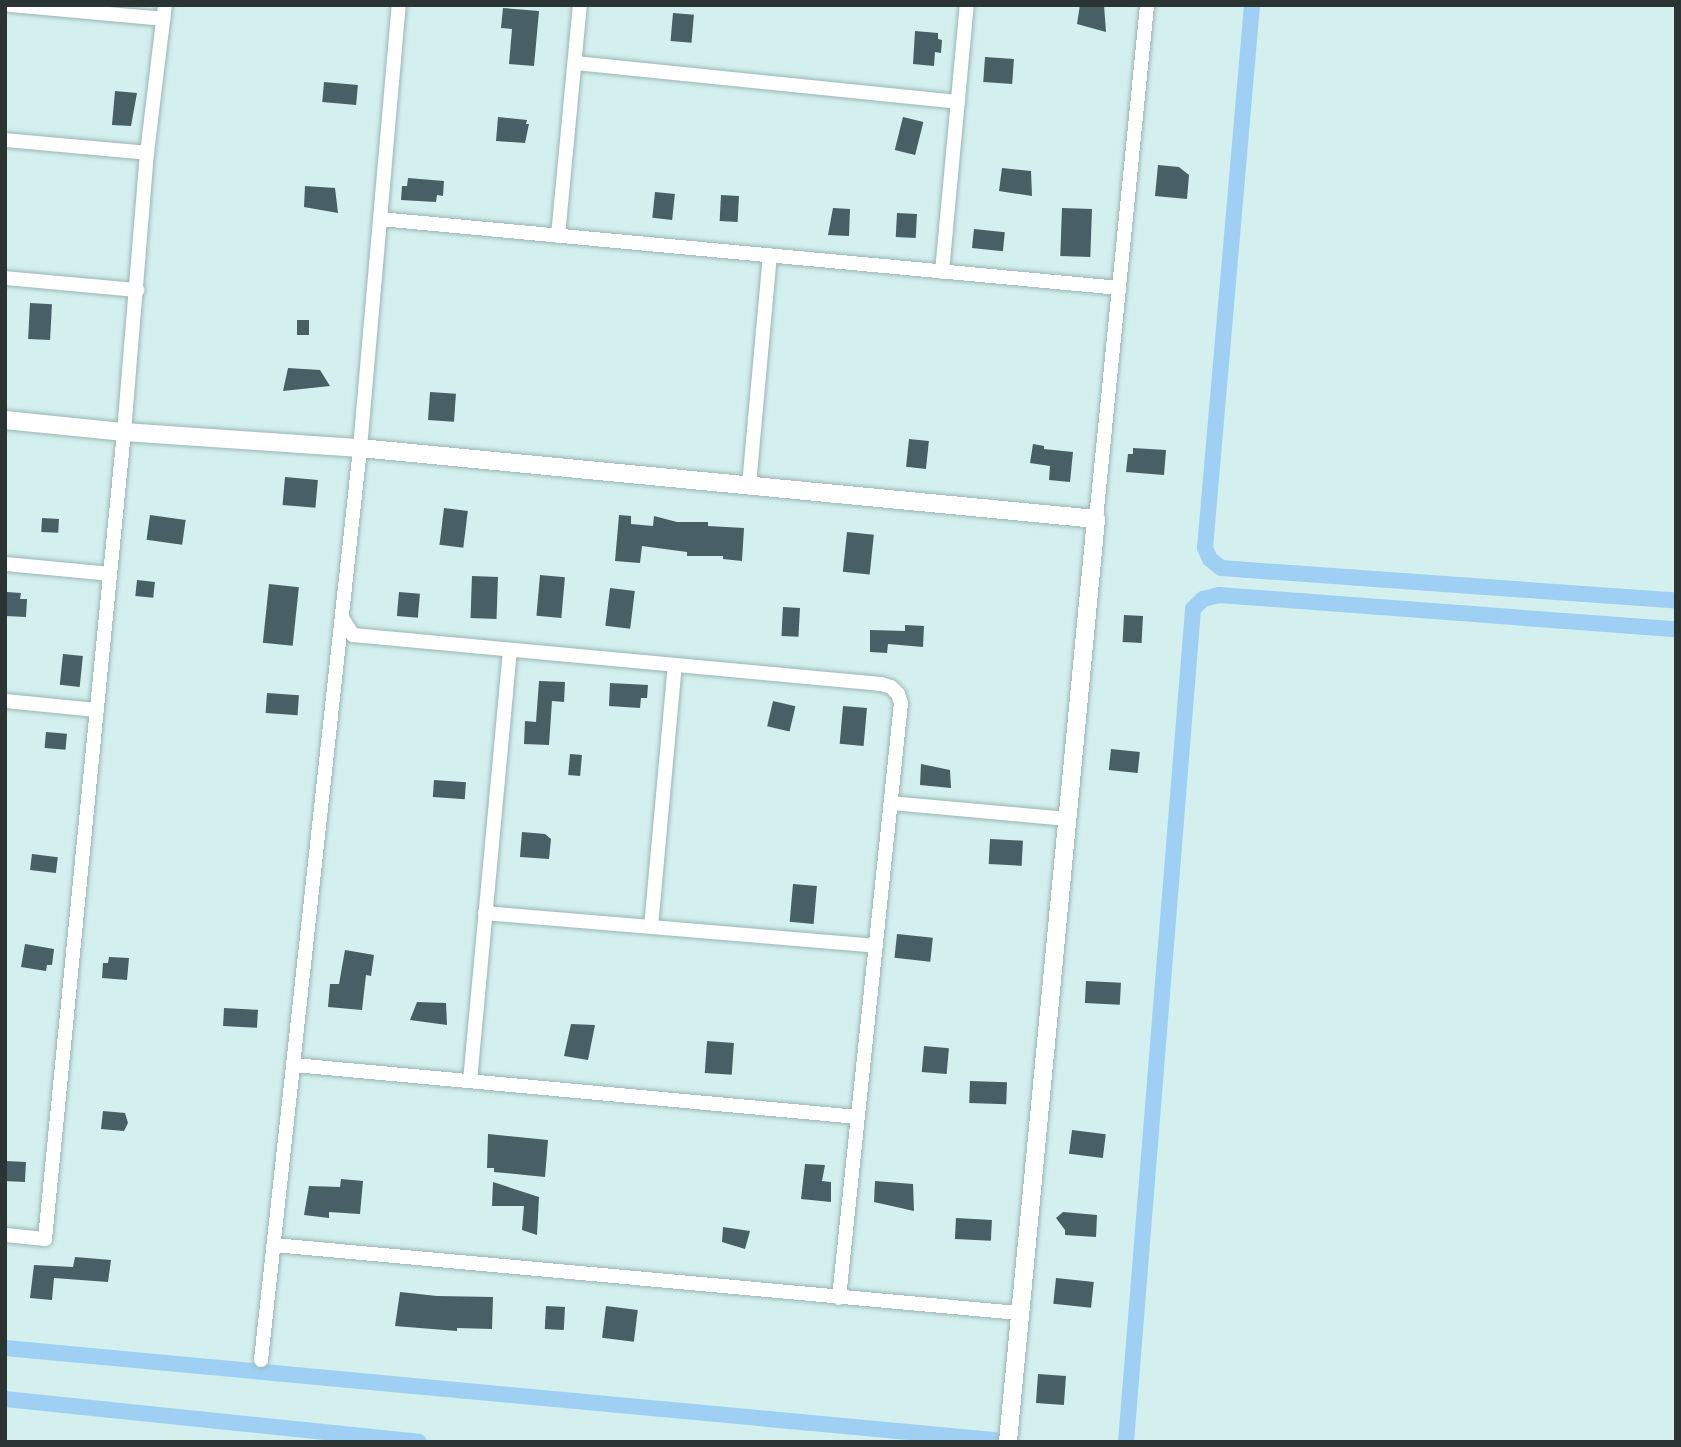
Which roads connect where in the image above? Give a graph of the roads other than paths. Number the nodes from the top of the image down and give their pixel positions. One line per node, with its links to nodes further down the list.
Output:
1 (10, 5): 6 (street)
2 (398, 5): 11 (street)
3 (580, 5): 7 (street)
4 (967, 5): 8 (street)
5 (1147, 5): 16 (street)
6 (164, 12): 10 (street)
7 (575, 64): 8 (street); 12 (street)
8 (958, 102): 14 (street)
9 (5, 140): 10 (street)
10 (147, 153): 17 (street)
11 (380, 219): 12 (street); 20 (street)
12 (558, 236): 13 (street)
13 (770, 256): 14 (street); 21 (street)
14 (942, 272): 16 (street)
15 (5, 278): 17 (street)
16 (1119, 288): 22 (street)
17 (137, 290): 19 (street)
18 (5, 420): 19 (street)
19 (124, 432): 20 (street); 24 (street)
20 (360, 448): 21 (street); 25 (street)
21 (749, 485): 22 (street)
22 (1096, 520): 31 (street)
23 (5, 564): 24 (street)
24 (110, 574): 29 (street)
25 (342, 618): 26 (street); 35 (street)
26 (510, 650): 27 (street); 32 (street)
27 (675, 665): 30 (street); 33 (street)
28 (5, 701): 29 (street)
29 (97, 710): 38 (street)
30 (891, 803): 31 (street); 34 (street)
31 (1066, 819): 41 (street)
32 (485, 913): 33 (street); 36 (street)
33 (651, 927): 34 (street)
34 (876, 946): 37 (street)
35 (294, 1065): 36 (street); 39 (street)
36 (470, 1081): 37 (street)
37 (858, 1117): 40 (street)
38 (5, 1235)
39 (274, 1245): 40 (street); 42 (street)
40 (839, 1298): 41 (street)
41 (1018, 1313): 43 (street)
42 (261, 1360)
43 (1007, 1442)

